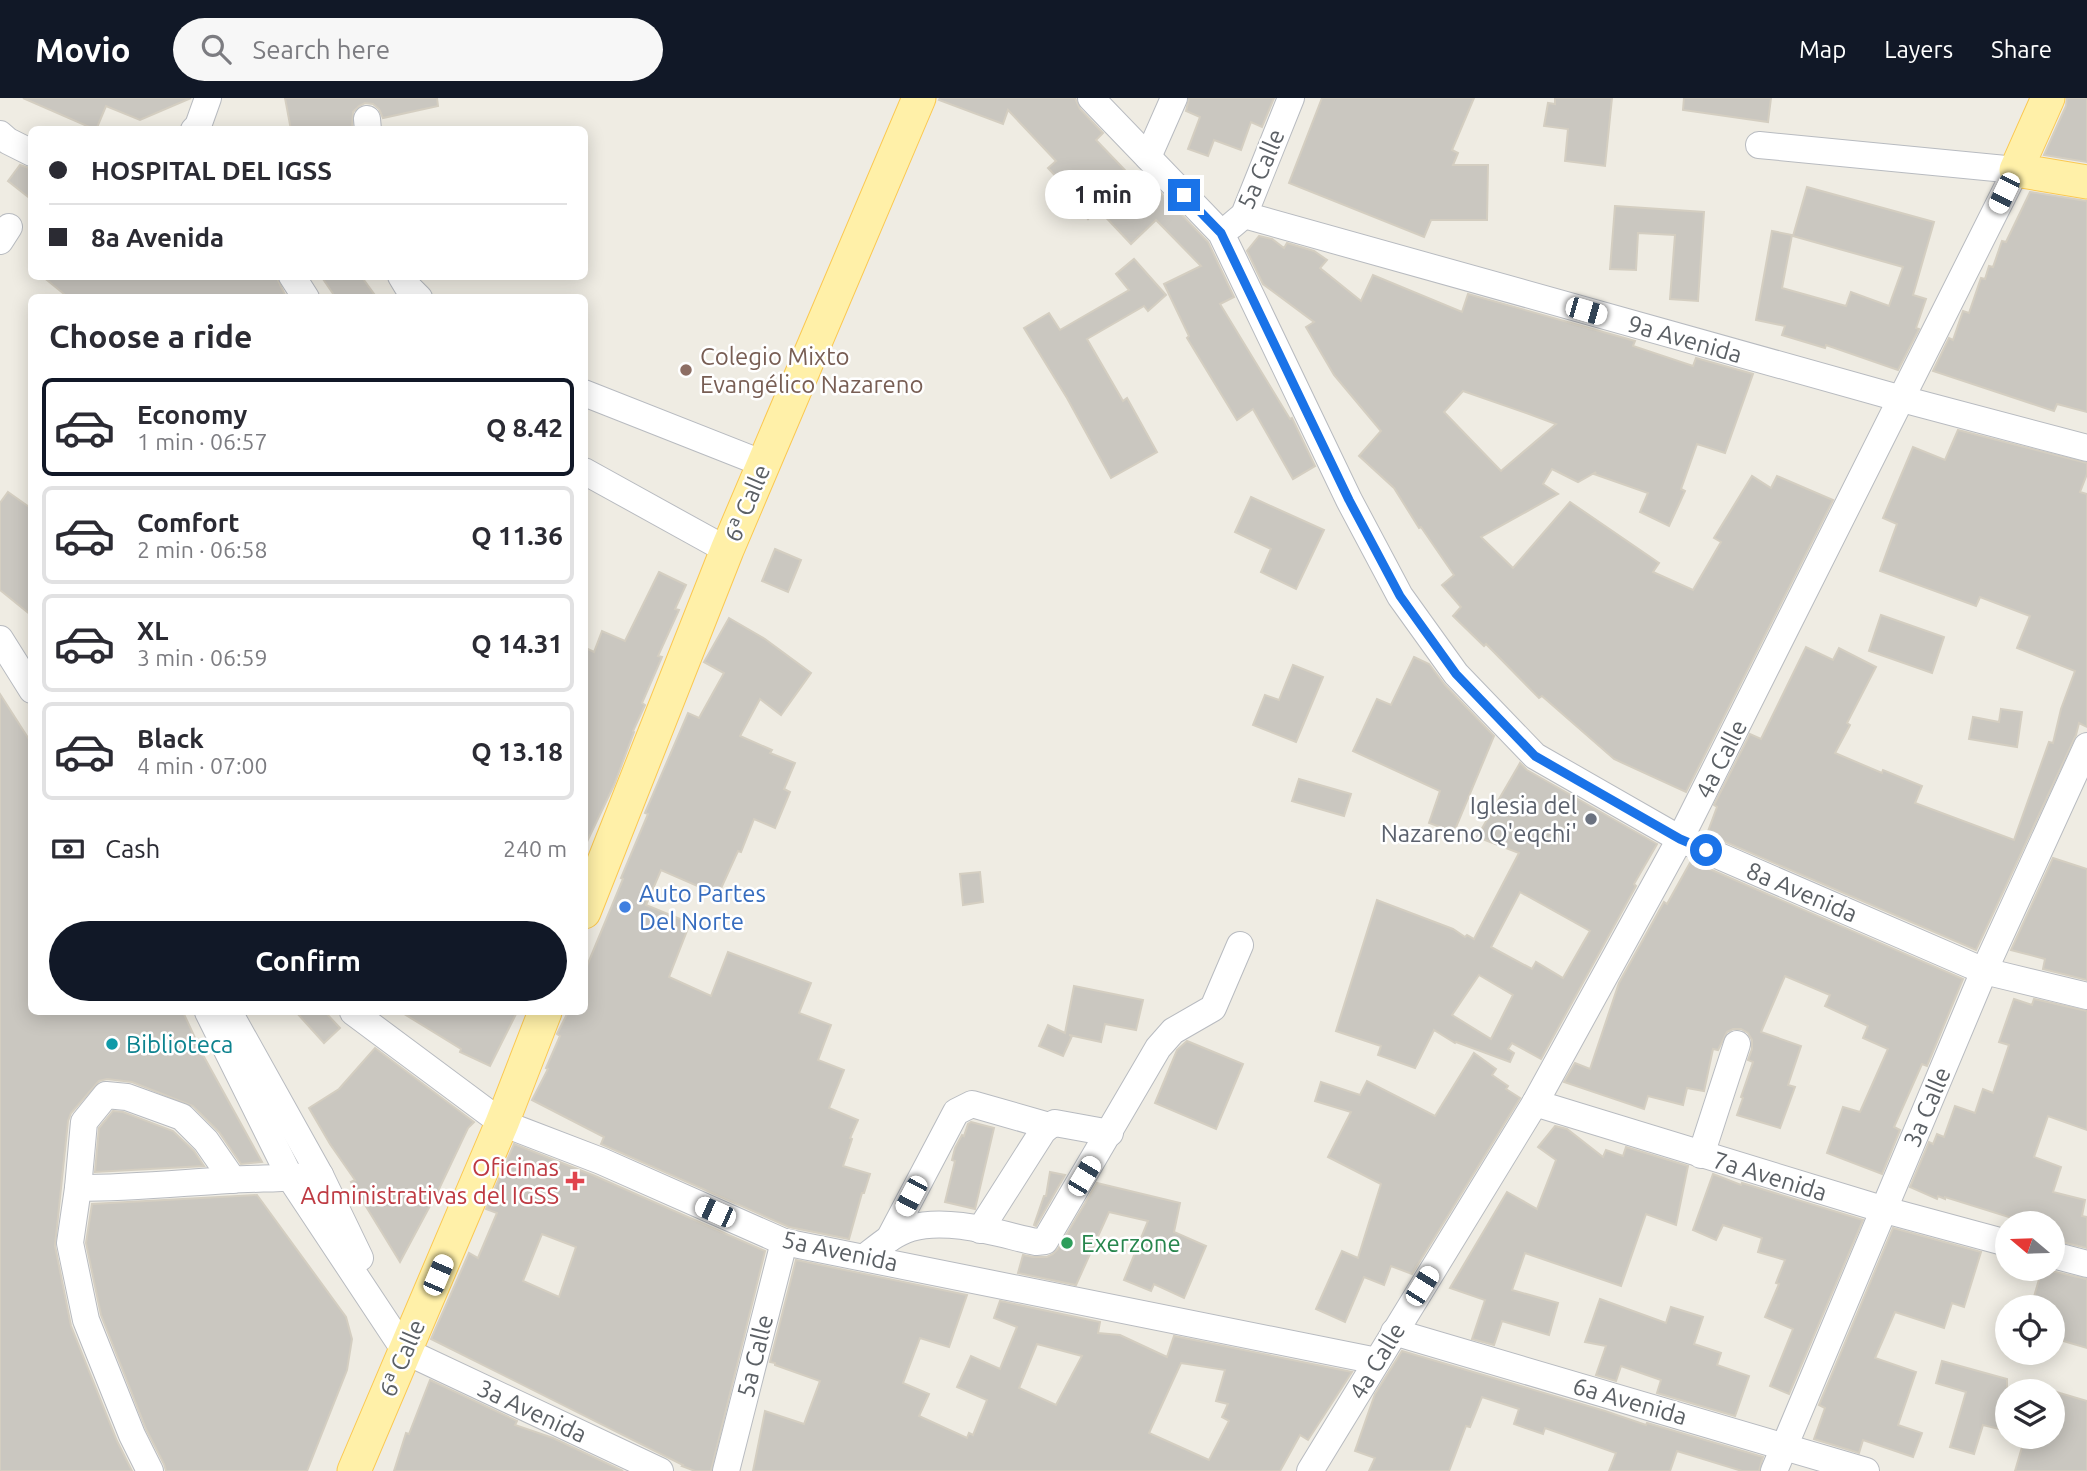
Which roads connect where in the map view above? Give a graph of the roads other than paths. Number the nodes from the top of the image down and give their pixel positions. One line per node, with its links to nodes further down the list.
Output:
1 (208, 98): 7 (street)
2 (919, 98): 21 (main road, 6ª Calle)
3 (1091, 98): 11 (street, 8a Avenida)
4 (1174, 98): 11 (street)
5 (1291, 98): 14 (street, 5a Calle)
6 (2048, 98): 12 (main road, 4a Calle)
7 (199, 126)
8 (0, 134): 10 (street)
9 (1759, 145): 12 (street)
10 (28, 151)
11 (1148, 157): 15 (street, 8a Avenida)
12 (2016, 170): 13 (main road); 19 (street, 4a Calle)
13 (2087, 182)
14 (1244, 215): 15 (street, 5a Calle); 19 (street, 9a Avenida)
15 (1221, 233): 27 (street, 8a Avenida)
16 (403, 280): 17 (street)
17 (415, 294)
18 (588, 395): 21 (street)
19 (1902, 399): 20 (street, 9a Avenida); 27 (street, 4a Calle)
20 (2087, 448)
21 (764, 464): 23 (main road, 6ª Calle)
22 (588, 473): 23 (street)
23 (727, 550): 28 (main road, 6ª Calle)
24 (0, 639): 25 (street)
25 (28, 684)
26 (2087, 746): 30 (street, 3a Calle)
27 (1680, 839): 30 (street, 8a Avenida); 37 (street, 4a Calle)
28 (588, 902)
29 (1240, 945): 40 (street)
30 (1984, 971): 31 (street, 8a Avenida); 46 (street, 3a Calle)
31 (2087, 996)
32 (209, 1015): 43 (street)
33 (231, 1015): 42 (street)
34 (357, 1015): 38 (street, 5a Avenida)
35 (544, 1015): 38 (main road, 6ª Calle)
36 (1737, 1044): 41 (street)
37 (1535, 1102): 41 (street, 7a Avenida); 54 (street, 4a Calle)
38 (502, 1123): 50 (street, 5a Avenida); 55 (main road, 6ª Calle)
39 (1049, 1126): 40 (street); 47 (street); 48 (street)
40 (1110, 1133): 47 (street)
41 (1701, 1154): 46 (street, 7a Avenida)
42 (320, 1175): 43 (street); 55 (street)
43 (291, 1179): 44 (street); 55 (street)
44 (233, 1180): 45 (street); 45 (street)
45 (78, 1188): 58 (street)
46 (1885, 1210): 49 (street, 7a Avenida); 57 (street, 3a Calle)
47 (980, 1230): 48 (street)
48 (889, 1239): 51 (street)
49 (1995, 1239)
50 (784, 1242): 51 (street, 5a Avenida); 61 (street, 5a Calle)
51 (865, 1257): 56 (street, 5a Avenida)
52 (2065, 1258): 53 (street)
53 (2087, 1264)
54 (1394, 1332): 56 (street, 4a Calle); 57 (street, 6a Avenida)
55 (405, 1351): 59 (main road, 6ª Calle); 60 (street, 3a Avenida)
56 (1377, 1361): 62 (street, 4a Calle)
57 (1784, 1446): 63 (street, 3a Calle); 64 (street, 6a Avenida)
58 (150, 1471)
59 (354, 1471)
60 (660, 1471)
61 (726, 1471)
62 (1310, 1471)
63 (1774, 1471)
64 (1866, 1471)

